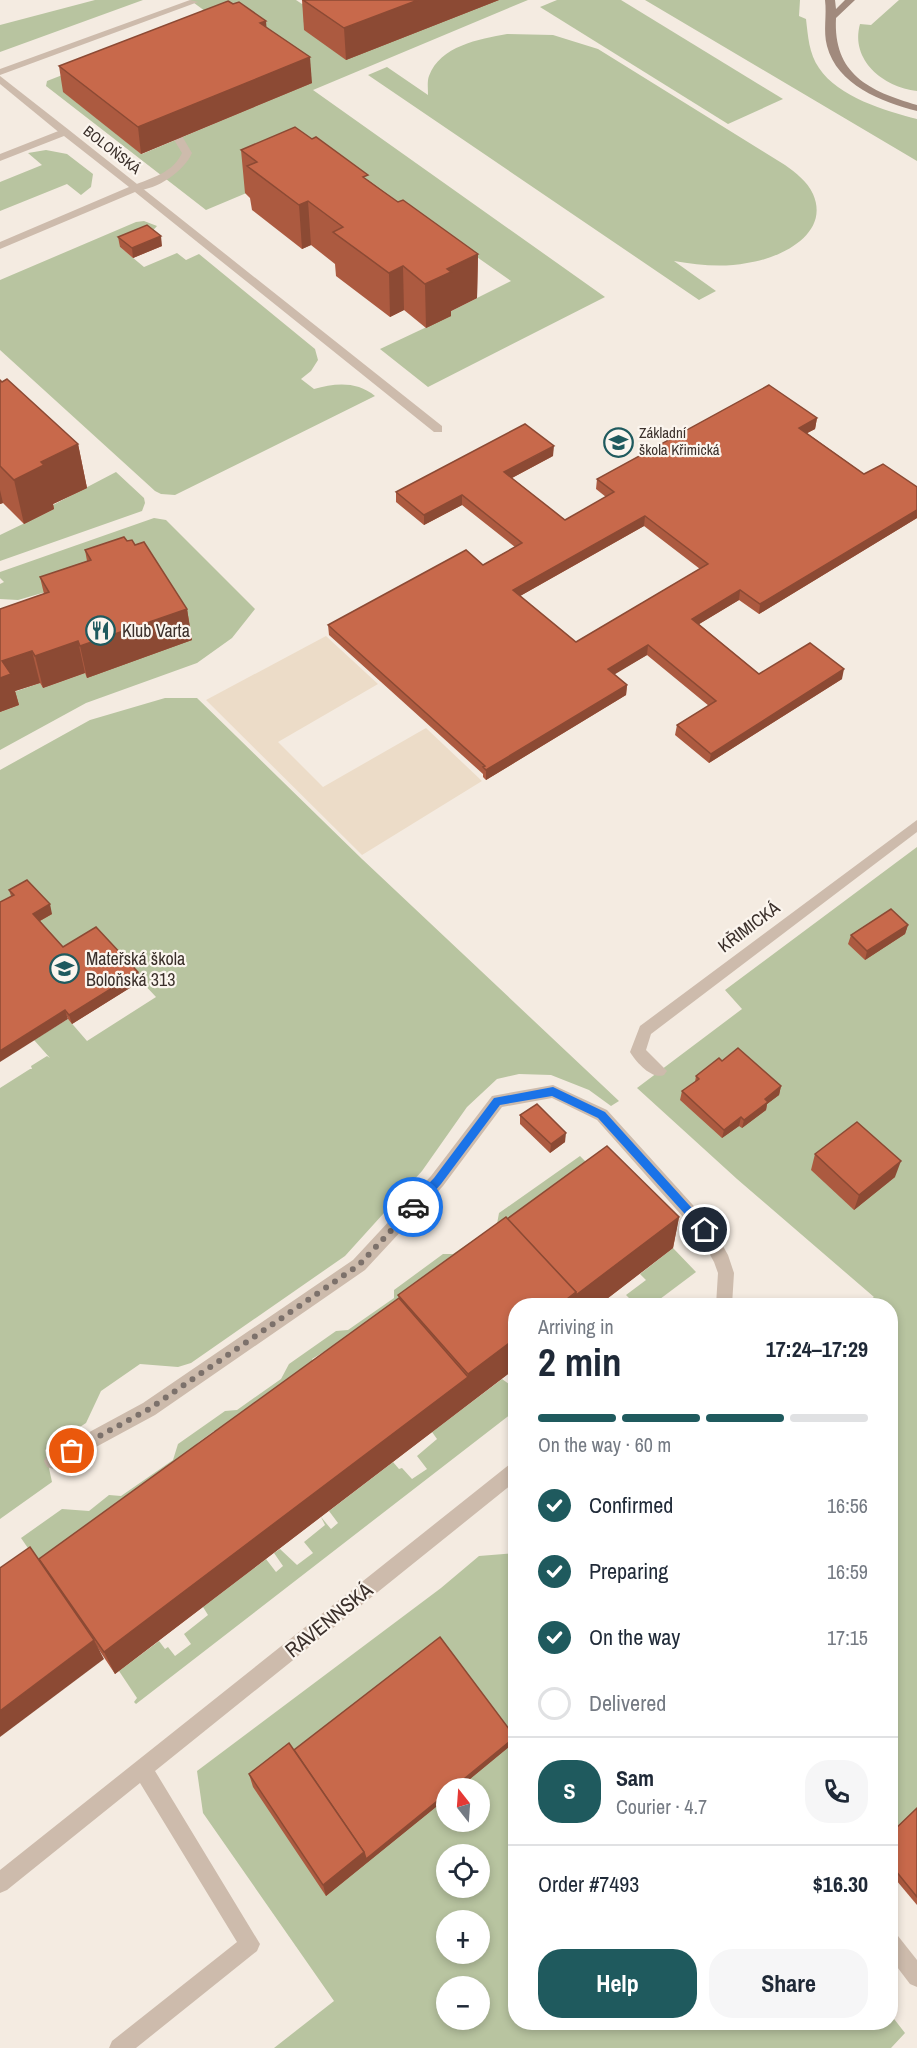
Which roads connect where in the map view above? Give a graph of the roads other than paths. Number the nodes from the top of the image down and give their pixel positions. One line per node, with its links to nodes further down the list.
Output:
1 (830, 0): 4 (street)
2 (850, 0): 4 (street)
3 (193, 2): 5 (street)
4 (833, 16): 7 (street)
5 (0, 72)
6 (0, 79): 8 (street)
7 (917, 108)
8 (65, 132): 10 (street, BOLOŇSKÁ); 11 (street, BOLOŇSKÁ)
9 (178, 138): 11 (street)
10 (0, 158)
11 (136, 188): 12 (street, BOLOŇSKÁ); 13 (street)
12 (0, 246)
13 (438, 429)
14 (917, 825): 15 (street, KŘIMICKÁ)
15 (659, 1071)
16 (724, 1298): 17 (street)
17 (53, 1461)
18 (508, 1476): 19 (street, RAVENNSKÁ)
19 (143, 1770): 20 (street, RAVENNSKÁ); 23 (street)
20 (0, 1883)
21 (898, 1952): 22 (street)
22 (917, 1977)
23 (119, 2048)

